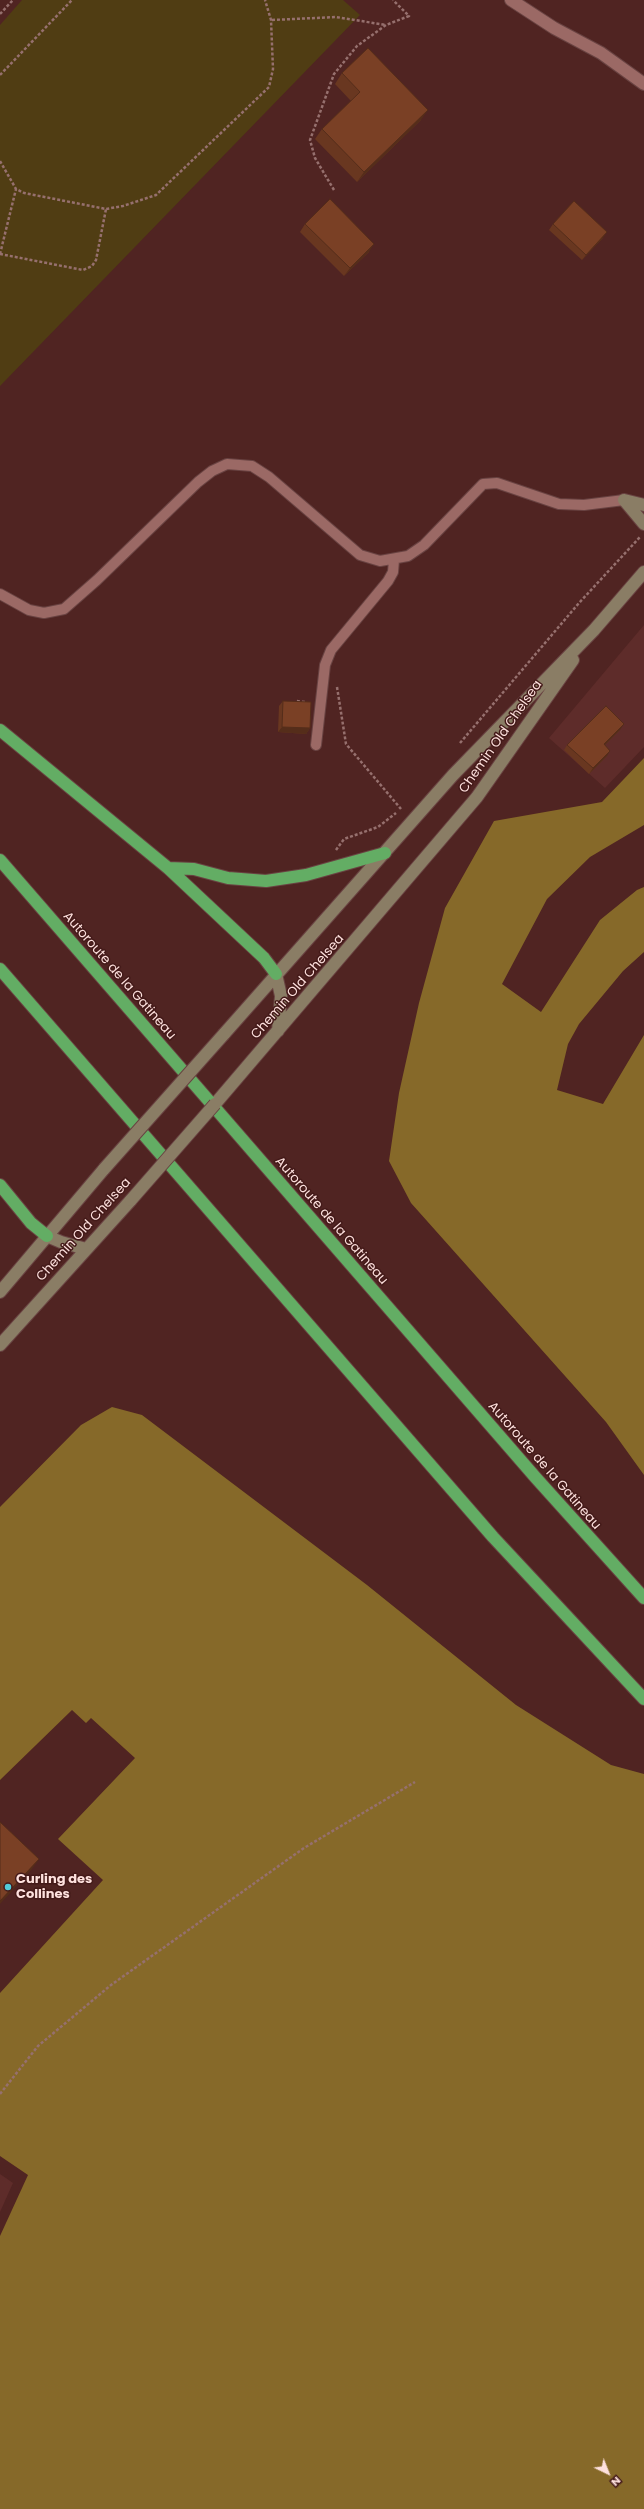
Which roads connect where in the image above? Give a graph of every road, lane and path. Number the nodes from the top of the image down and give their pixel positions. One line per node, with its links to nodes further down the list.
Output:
1 (13, 0): 6 (path)
2 (72, 0): 9 (path)
3 (265, 0): 7 (path)
4 (393, 0): 8 (path)
5 (511, 0): 10 (street)
6 (0, 14)
7 (272, 20): 8 (path); 14 (path)
8 (386, 25): 13 (path)
9 (0, 75)
10 (644, 84)
11 (0, 161): 12 (path)
12 (16, 189): 14 (path); 15 (path)
13 (334, 190)
14 (106, 209): 15 (path)
15 (0, 254)
16 (624, 500): 17 (street); 18 (street); 19 (lane)
17 (644, 505)
18 (642, 530): 28 (path, Chemin Old Chelsea)
19 (394, 560): 21 (lane); 23 (lane)
20 (644, 572): 22 (street, Chemin Old Chelsea)
21 (0, 594)
22 (594, 630): 31 (street, Chemin Old Chelsea); 37 (street, Chemin Old Chelsea)
23 (323, 681): 27 (lane); 30 (path)
24 (305, 702): 25 (path)
25 (297, 707)
26 (0, 730): 34 (highway)
27 (316, 745)
28 (457, 746)
29 (404, 805): 30 (path)
30 (401, 808): 32 (path)
31 (385, 853): 34 (highway); 36 (street, Chemin Old Chelsea)
32 (337, 855)
33 (0, 860): 43 (highway, Autoroute de la Gatineau)
34 (168, 868): 36 (highway)
35 (0, 969): 44 (highway)
36 (276, 974): 37 (street); 39 (street, Chemin Old Chelsea, bridge)
37 (278, 1031): 40 (street, Chemin Old Chelsea, bridge)
38 (0, 1185): 39 (highway)
39 (47, 1236): 40 (street); 41 (street, Chemin Old Chelsea)
40 (86, 1249): 42 (street, Chemin Old Chelsea)
41 (0, 1292)
42 (0, 1345)
43 (644, 1598)
44 (644, 1699)
45 (415, 1782): 46 (path)
46 (0, 2094)

